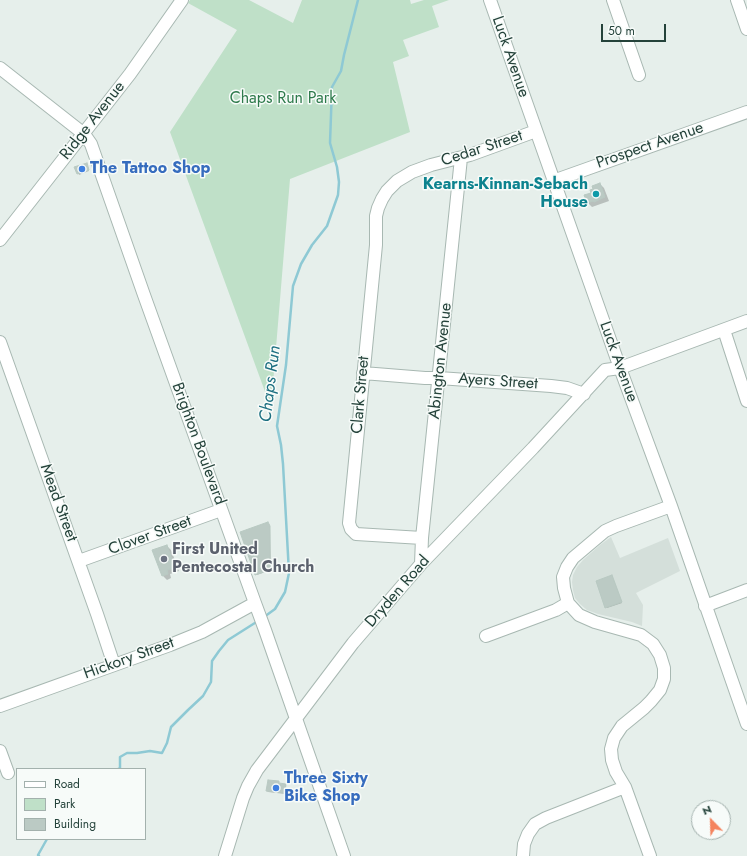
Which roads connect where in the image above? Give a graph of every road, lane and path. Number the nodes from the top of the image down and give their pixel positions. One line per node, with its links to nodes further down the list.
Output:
1 (182, 0): 10 (street, Ridge Avenue)
2 (490, 0): 9 (street, Luck Avenue)
3 (613, 0): 7 (street)
4 (737, 0): 5 (street)
5 (747, 29)
6 (0, 68): 10 (street, Brighton Boulevard)
7 (639, 75)
8 (747, 112): 12 (street, Prospect Avenue)
9 (536, 131): 11 (street, Cedar Street); 12 (street, Luck Avenue)
10 (84, 134): 14 (street, Ridge Avenue); 24 (street, Brighton Boulevard)
11 (461, 158): 13 (street, Cedar Street); 20 (street, Abington Avenue)
12 (553, 181): 18 (street, Luck Avenue)
13 (387, 191): 19 (street, Clark Street)
14 (0, 240)
15 (747, 321): 16 (street)
16 (724, 330): 18 (street); 22 (street)
17 (0, 342): 26 (street, Mead Street)
18 (620, 368): 21 (street, Dryden Road); 23 (street, Luck Avenue)
19 (363, 373): 20 (street, Ayers Street); 25 (street, Clark Street)
20 (439, 378): 21 (street, Ayers Street); 25 (street, Abington Avenue)
21 (584, 394): 27 (street, Dryden Road)
22 (747, 401)
23 (671, 506): 29 (street); 30 (street, Luck Avenue)
24 (221, 510): 26 (street, Clover Street); 31 (street, Brighton Boulevard)
25 (422, 538): 27 (street, Abington Avenue)
26 (78, 561): 33 (street, Mead Street)
27 (421, 564): 35 (street, Dryden Road)
28 (747, 590): 30 (street)
29 (568, 603): 32 (street); 39 (street)
30 (705, 606): 36 (street, Luck Avenue)
31 (256, 607): 33 (street, Hickory Street); 35 (street, Brighton Boulevard)
32 (486, 636)
33 (114, 665): 34 (street, Hickory Street)
34 (0, 706)
35 (296, 719): 40 (street, Dryden Road); 41 (street, Brighton Boulevard)
36 (747, 724)
37 (0, 751): 38 (street)
38 (8, 773)
39 (625, 787): 42 (street); 43 (street)
40 (225, 856)
41 (344, 856)
42 (523, 856)
43 (650, 856)

